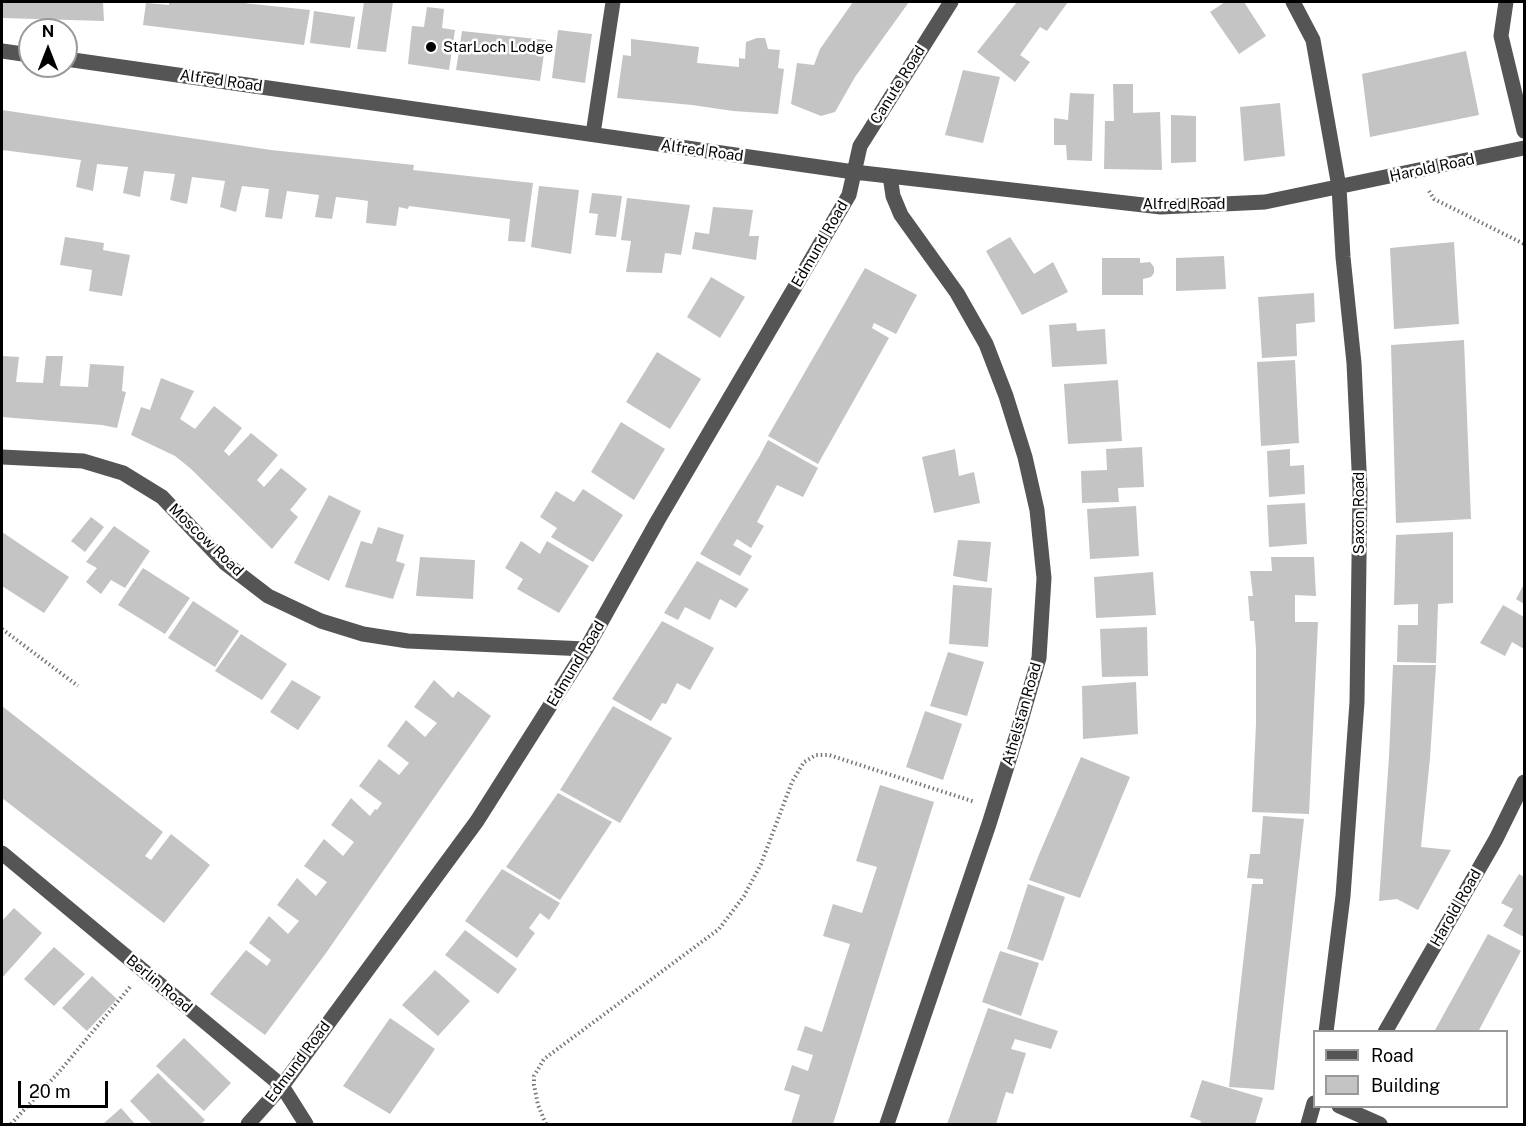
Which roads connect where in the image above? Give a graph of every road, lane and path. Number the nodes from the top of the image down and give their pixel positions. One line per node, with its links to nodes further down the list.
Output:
1 (613, 2): 9 (street)
2 (951, 2): 11 (street, Canute Road)
3 (1293, 2): 14 (street, Saxon Road)
4 (1506, 2): 8 (street)
5 (2, 51): 6 (street)
6 (18, 53)
7 (78, 61): 9 (street, Alfred Road)
8 (1524, 130)
9 (593, 135): 11 (street, Alfred Road)
10 (1524, 148): 12 (street, Harold Road)
11 (854, 172): 13 (street, Alfred Road); 18 (street, Edmund Road)
12 (1417, 172): 14 (street, Harold Road); 15 (path)
13 (890, 176): 14 (street, Alfred Road); 21 (street, Athelstan Road)
14 (1339, 187): 24 (street, Saxon Road)
15 (1524, 244)
16 (2, 457): 18 (street, Moscow Road)
17 (2, 629): 19 (path)
18 (586, 649): 26 (street, Edmund Road)
19 (78, 686)
20 (1524, 782): 25 (street, Harold Road)
21 (994, 808): 32 (path); 33 (street, Athelstan Road)
22 (2, 853): 26 (street, Berlin Road)
23 (123, 994): 29 (path)
24 (1326, 1030)
25 (1386, 1030)
26 (282, 1086): 30 (street, Edmund Road); 31 (street, Berlin Road)
27 (1313, 1107): 34 (street)
28 (1342, 1108): 35 (street)
29 (11, 1125)
30 (248, 1125)
31 (306, 1125)
32 (546, 1125)
33 (887, 1125)
34 (1308, 1125)
35 (1380, 1125)

